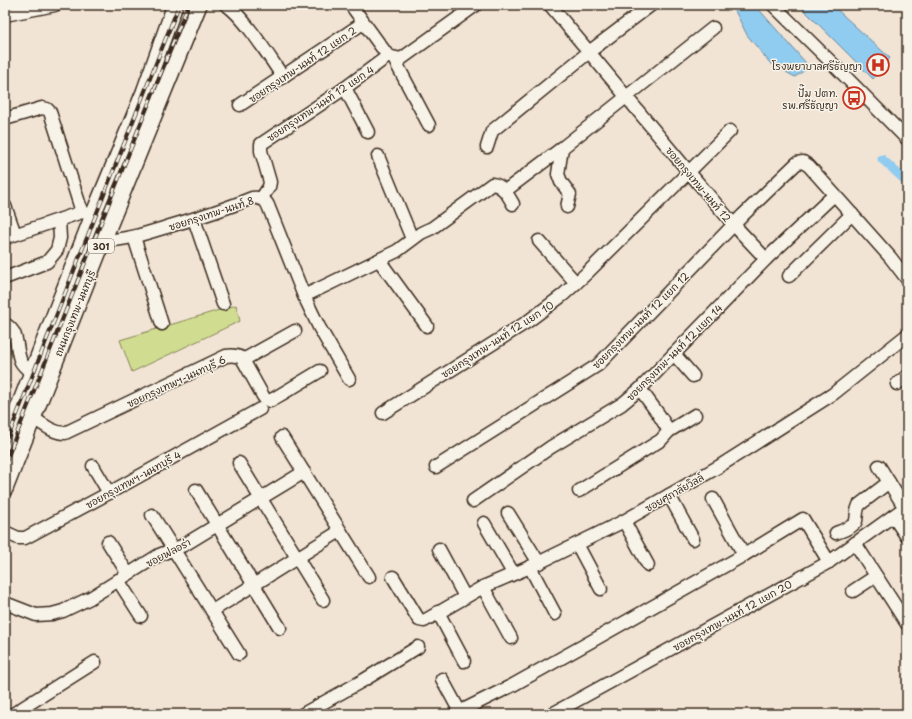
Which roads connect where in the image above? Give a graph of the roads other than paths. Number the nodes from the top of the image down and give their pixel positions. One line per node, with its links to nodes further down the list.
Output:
1 (55, 5): 10 (street)
2 (175, 5): 11 (main road, ถนนกรุงเทพ-นนทบุรี / 301)
3 (199, 5): 13 (main road, ถนนกรุงเทพ-นนทบุรี / 301)
4 (351, 5): 12 (street)
5 (476, 5): 17 (street)
6 (550, 5): 15 (street, ซอยกรุงเทพ-นนท์ 12)
7 (651, 5): 15 (street)
8 (772, 5): 27 (street)
9 (231, 6): 19 (street)
10 (5, 14)
11 (169, 21): 13 (main road); 16 (main road, ถนนกรุงเทพ-นนทบุรี / 301)
12 (364, 23): 17 (street); 19 (street, ซอยกรุงเทพ-นนท์ 12 แยก 2)
13 (190, 28): 18 (main road, ถนนกรุงเทพ-นนทบุรี / 301)
14 (713, 28): 21 (street)
15 (588, 52): 21 (street, ซอยกรุงเทพ-นนท์ 12); 28 (street)
16 (157, 57): 18 (main road); 38 (main road, ถนนกรุงเทพ-นนทบุรี / 301)
17 (391, 57): 20 (street, ซอยกรุงเทพ-นนท์ 12 แยก 4); 24 (street)
18 (176, 64): 46 (main road, ถนนกรุงเทพ-นนทบุรี / 301)
19 (283, 77): 22 (street, ซอยกรุงเทพ-นนท์ 12 แยก 2)
20 (345, 88): 26 (street); 34 (street, ซอยกรุงเทพ-นนท์ 12 แยก 4)
21 (626, 97): 29 (street); 31 (street, ซอยกรุงเทพ-นนท์ 12)
22 (240, 105)
23 (5, 119): 38 (street)
24 (429, 125)
25 (730, 131): 31 (street, ซอยกรุงเทพ-นนท์ 12 แยก 10)
26 (368, 132)
27 (907, 139)
28 (486, 147)
29 (562, 148): 32 (street); 37 (street)
30 (378, 156): 45 (street)
31 (688, 172): 42 (street, ซอยกรุงเทพ-นนท์ 12); 53 (street, ซอยกรุงเทพ-นนท์ 12 แยก 10)
32 (505, 191): 35 (street); 45 (street)
33 (834, 195): 39 (street, ซอยกรุงเทพ-นนท์ 12); 42 (street, ซอยกรุงเทพ-นนท์ 12); 48 (street, ซอยกรุงเทพ-นนท์ 12 แยก 14)
34 (261, 199): 40 (street, ซอยกรุงเทพ-นนท์ 8); 54 (street, ซอยกรุงเทพ-นนท์ 8)
35 (513, 204)
36 (5, 206): 43 (street)
37 (567, 207)
38 (87, 213): 41 (street); 64 (main road, ถนนกรุงเทพ-นนทบุรี / 301)
39 (852, 214): 50 (street); 52 (street, ซอยกรุงเทพ-นนท์ 12)
40 (194, 219): 44 (street, ซอยกรุงเทพ-นนท์ 8); 55 (street)
41 (58, 220): 43 (street); 51 (street)
42 (734, 225): 48 (street); 80 (street, ซอยกรุงเทพ-นนท์ 12 แยก 12)
43 (10, 236)
44 (134, 237): 46 (street, ซอยกรุงเทพ-นนท์ 8); 57 (street)
45 (412, 239): 49 (street)
46 (103, 241): 73 (main road, ถนนกรุงเทพ-นนทบุรี / 301)
47 (539, 241): 53 (street)
48 (766, 259): 61 (street, ซอยกรุงเทพ-นนท์ 12 แยก 14)
49 (379, 260): 54 (street); 58 (street)
50 (789, 276)
51 (5, 278)
52 (907, 279)
53 (576, 283): 71 (street, ซอยกรุงเทพ-นนท์ 12 แยก 10)
54 (304, 296): 67 (street, ซอยกรุงเทพ-นนท์ 8)
55 (223, 304)
56 (5, 324): 64 (street)
57 (162, 324)
58 (427, 326)
59 (295, 331): 62 (street)
60 (907, 335): 87 (street, ซอยศุภาลัยวิลล์)
61 (674, 354): 65 (street); 69 (street, ซอยกรุงเทพ-นนท์ 12 แยก 14)
62 (243, 360): 63 (street); 73 (street, ซอยกรุงเทพฯ-นนทบุรี 6)
63 (320, 371)
64 (32, 374): 76 (main road, ถนนกรุงเทพ-นนทบุรี / 301)
65 (693, 376)
66 (907, 376): 68 (street)
67 (349, 379)
68 (897, 384)
69 (640, 389): 74 (street); 90 (street, ซอยกรุงเทพ-นนท์ 12 แยก 14)
70 (260, 409): 86 (street, ซอยกรุงเทพฯ-นนทบุรี 4)
71 (383, 413)
72 (696, 414): 74 (street)
73 (33, 418): 83 (main road, ถนนกรุงเทพ-นนทบุรี / 301)
74 (669, 431): 85 (street)
75 (282, 437): 81 (street)
76 (5, 442)
77 (239, 462): 88 (street)
78 (93, 466): 86 (street)
79 (879, 466): 82 (street)
80 (436, 467)
81 (304, 472): 88 (street, ซอยฟลอร่า); 98 (street)
82 (889, 482): 91 (street); 100 (street)
83 (5, 489)
84 (196, 490): 97 (street)
85 (579, 491)
86 (109, 493): 99 (street, ซอยกรุงเทพฯ-นนทบุรี 4)
87 (669, 495): 95 (street, ซอยศุภาลัยวิลล์); 102 (street)
88 (261, 498): 97 (street, ซอยฟลอร่า); 109 (street)
89 (713, 499): 108 (street)
90 (473, 501)
91 (906, 507): 94 (street, ซอยกรุงเทพ-นนท์ 12 แยก 20)
92 (508, 513): 111 (street)
93 (152, 515): 106 (street)
94 (893, 516): 101 (street); 104 (street, ซอยกรุงเทพ-นนท์ 12 แยก 20)
95 (624, 521): 105 (street, ซอยศุภาลัยวิลล์); 112 (street)
96 (484, 523): 113 (street)
97 (217, 525): 106 (street, ซอยฟลอร่า); 118 (street)
98 (340, 531): 109 (street); 115 (street)
99 (5, 532)
100 (836, 533)
101 (907, 537)
102 (693, 539)
103 (108, 542): 117 (street)
104 (855, 543): 110 (street, ซอยกรุงเทพ-นนท์ 12 แยก 20); 114 (street)
105 (577, 544): 111 (street, ซอยศุภาลัยวิลล์); 120 (street)
106 (174, 549): 117 (street, ซอยฟลอร่า); 125 (street)
107 (439, 549): 122 (street)
108 (744, 555): 110 (street); 137 (street)
109 (297, 558): 118 (street); 123 (street)
110 (829, 562): 140 (street, ซอยกรุงเทพ-นนท์ 12 แยก 20)
111 (534, 565): 113 (street, ซอยศุภาลัยวิลล์); 127 (street)
112 (648, 565)
113 (513, 573): 119 (street, ซอยศุภาลัยวิลล์)
114 (876, 576): 121 (street); 129 (street)
115 (369, 577)
116 (394, 577): 126 (street, ซอยศุภาลัยวิลล์)
117 (123, 578): 124 (street, ซอยฟลอร่า); 128 (street)
118 (254, 585): 125 (street); 130 (street)
119 (483, 587): 122 (street, ซอยศุภาลัยวิลล์); 131 (street)
120 (601, 589)
121 (853, 591)
122 (465, 597): 126 (street, ซอยศุภาลัยวิลล์)
123 (323, 600)
124 (5, 603)
125 (212, 611): 133 (street)
126 (438, 612): 135 (street)
127 (555, 614)
128 (141, 616)
129 (907, 624)
130 (280, 628)
131 (511, 638)
132 (418, 647): 139 (street)
133 (239, 654)
134 (95, 662): 138 (street)
135 (464, 662)
136 (442, 679): 137 (street)
137 (458, 713)
138 (13, 714)
139 (303, 714)
140 (552, 714)

